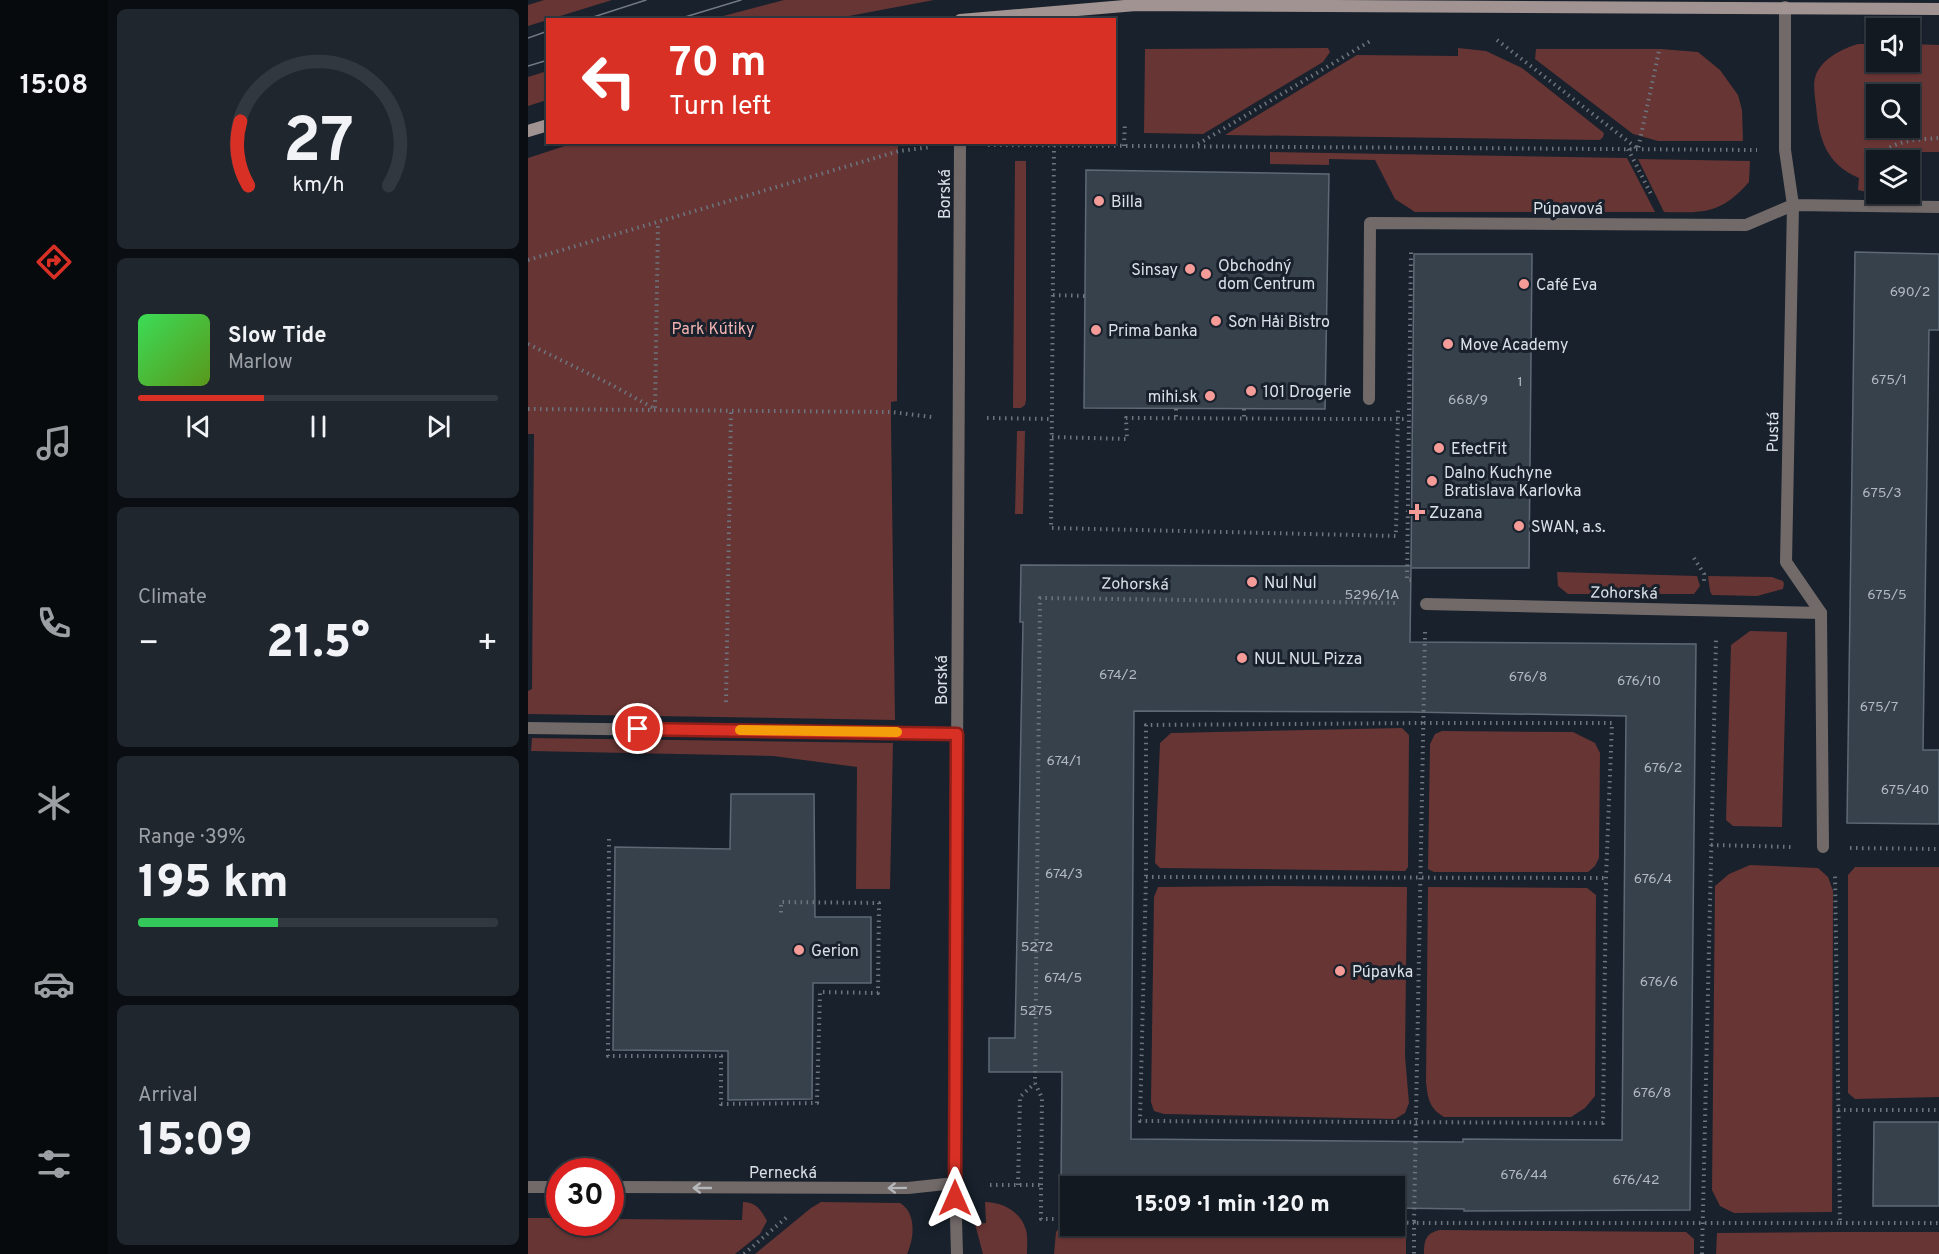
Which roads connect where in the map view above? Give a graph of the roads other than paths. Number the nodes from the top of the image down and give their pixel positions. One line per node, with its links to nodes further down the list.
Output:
1 (1785, 7): 2 (main road); 3 (main road); 7 (street, Pustá)
2 (1939, 9)
3 (983, 18)
4 (546, 126): 5 (main road)
5 (528, 131)
6 (960, 144): 13 (street, Borská)
7 (1793, 205): 8 (street, Púpavová); 9 (street, Púpavová); 11 (street, Pustá)
8 (1939, 207)
9 (1369, 399)
10 (1426, 604): 11 (street, Zohorská)
11 (1821, 613): 14 (street)
12 (528, 728): 13 (street)
13 (957, 734): 15 (street, Borská)
14 (1823, 848)
15 (955, 1183): 18 (street, Pernecká, one-way to 18); 19 (street, Borská)
16 (528, 1187): 17 (street)
17 (546, 1187)
18 (624, 1187)
19 (957, 1254)

